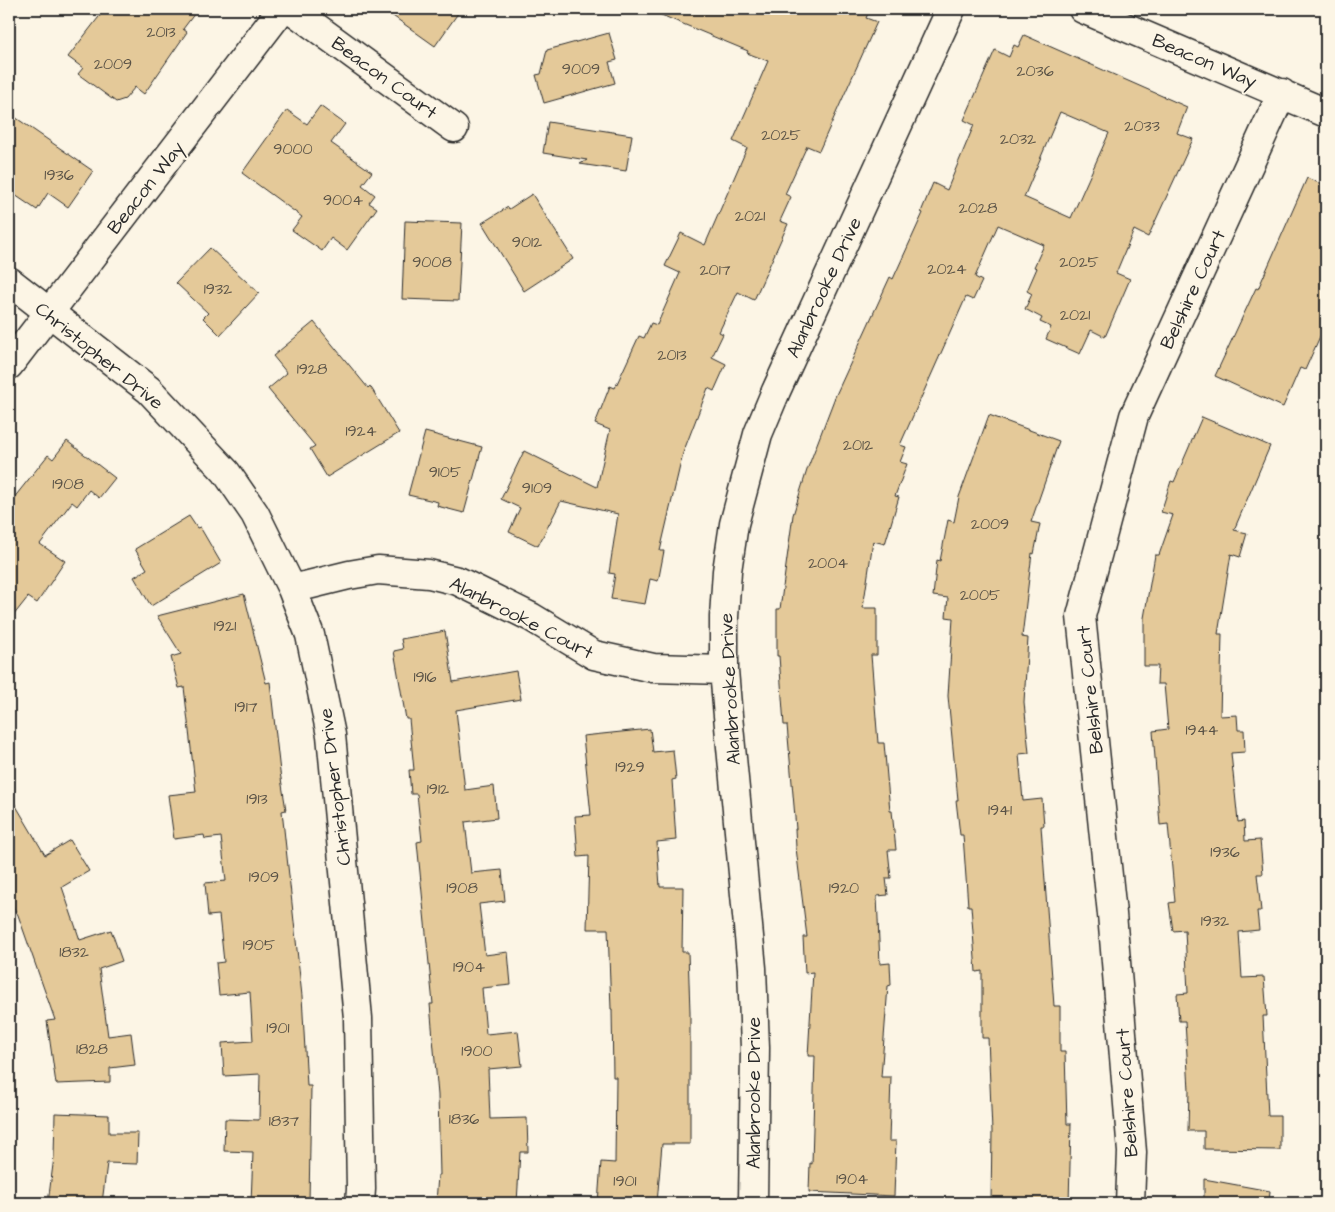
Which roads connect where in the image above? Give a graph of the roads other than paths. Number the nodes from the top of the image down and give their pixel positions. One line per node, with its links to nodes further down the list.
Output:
1 (282, 9): 9 (street, Beacon Way)
2 (291, 9): 7 (street, Beacon Court)
3 (951, 9): 12 (street, Alanbrooke Drive)
4 (1083, 9): 5 (street, Beacon Way)
5 (1282, 93): 6 (street, Beacon Way); 15 (street, Belshire Court)
6 (1326, 113)
7 (454, 128)
8 (9, 281): 9 (street, Christopher Drive)
9 (49, 312): 10 (street, Beacon Way); 11 (street, Christopher Drive)
10 (9, 365)
11 (292, 589): 12 (street, Alanbrooke Court); 13 (street, Christopher Drive)
12 (724, 670): 14 (street, Alanbrooke Drive)
13 (360, 1203)
14 (753, 1203)
15 (1130, 1203)

